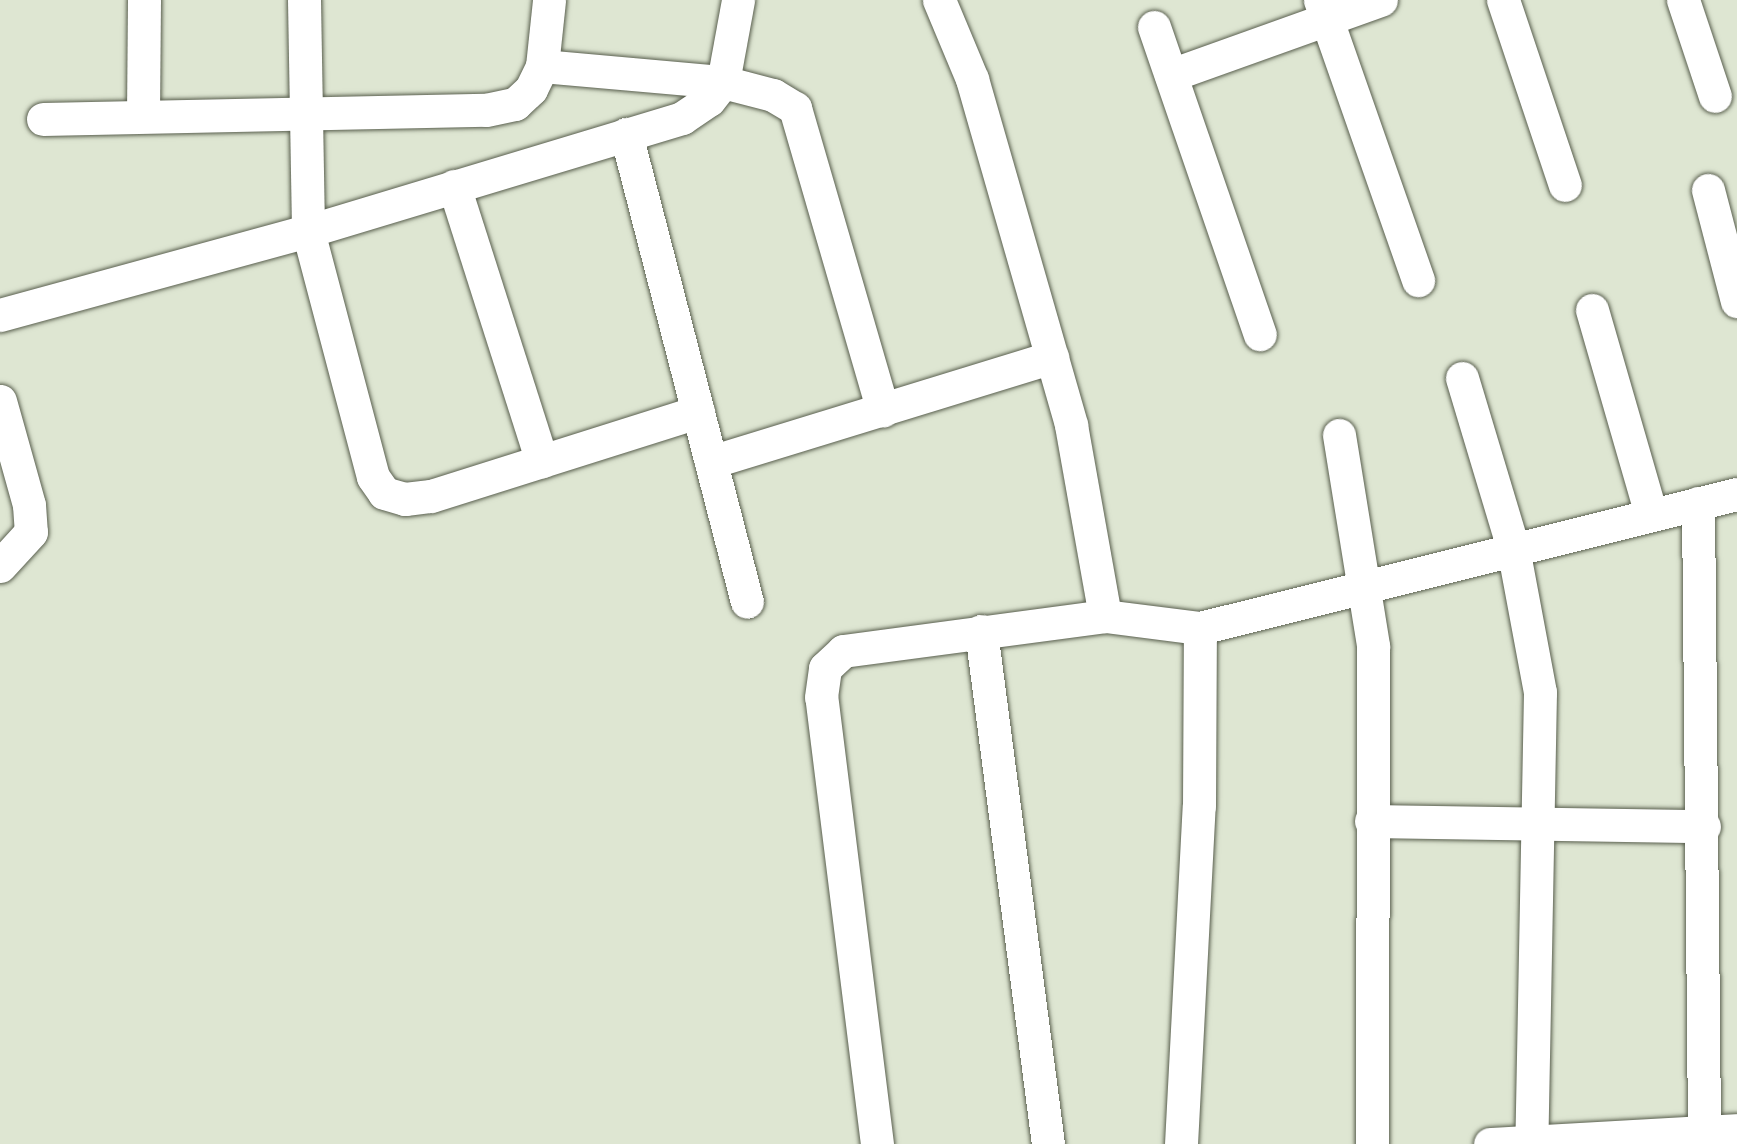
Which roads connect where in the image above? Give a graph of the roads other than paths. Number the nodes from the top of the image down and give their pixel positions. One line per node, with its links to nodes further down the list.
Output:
1 (144, 0): 16 (street)
2 (304, 0): 15 (street)
3 (549, 0): 11 (street)
4 (738, 0): 13 (street)
5 (939, 0): 28 (street)
6 (1381, 0): 9 (street)
7 (1503, 0): 19 (street)
8 (1683, 0): 14 (street)
9 (1324, 10): 12 (street); 23 (street)
10 (1155, 27): 12 (street)
11 (542, 66): 13 (street); 15 (street)
12 (1171, 75): 27 (street)
13 (723, 82): 18 (street); 31 (street)
14 (1715, 96)
15 (306, 111): 16 (street); 22 (street)
16 (143, 115): 17 (street)
17 (43, 119)
18 (626, 134): 20 (street); 32 (street)
19 (1565, 185)
20 (454, 186): 22 (street); 34 (street)
21 (1708, 190): 24 (street)
22 (308, 231): 26 (street); 34 (street)
23 (1418, 279)
24 (1737, 301)
25 (1592, 310): 38 (street)
26 (0, 315)
27 (1260, 334)
28 (1052, 357): 31 (street); 43 (street)
29 (1462, 378): 39 (street)
30 (0, 401): 40 (street)
31 (883, 410): 35 (street)
32 (698, 412): 34 (street); 35 (street)
33 (1339, 435): 41 (street)
34 (542, 461)
35 (711, 462): 42 (street)
36 (1737, 494): 37 (street)
37 (1698, 503): 38 (street); 48 (street)
38 (1651, 515): 39 (street)
39 (1513, 548): 41 (street); 47 (street)
40 (0, 566)
41 (1367, 584): 44 (street); 46 (street)
42 (747, 602)
43 (1105, 615): 44 (street); 45 (street)
44 (1200, 628): 55 (street)
45 (981, 631): 53 (street); 54 (street)
46 (1371, 821): 47 (street); 56 (street)
47 (1540, 824): 48 (street); 52 (street)
48 (1704, 826): 50 (street)
49 (1737, 1130): 50 (street)
50 (1704, 1132): 51 (street)
51 (1659, 1139): 52 (street)
52 (1531, 1142): 57 (street)
53 (877, 1144)
54 (1048, 1144)
55 (1180, 1144)
56 (1372, 1144)
57 (1490, 1144)

